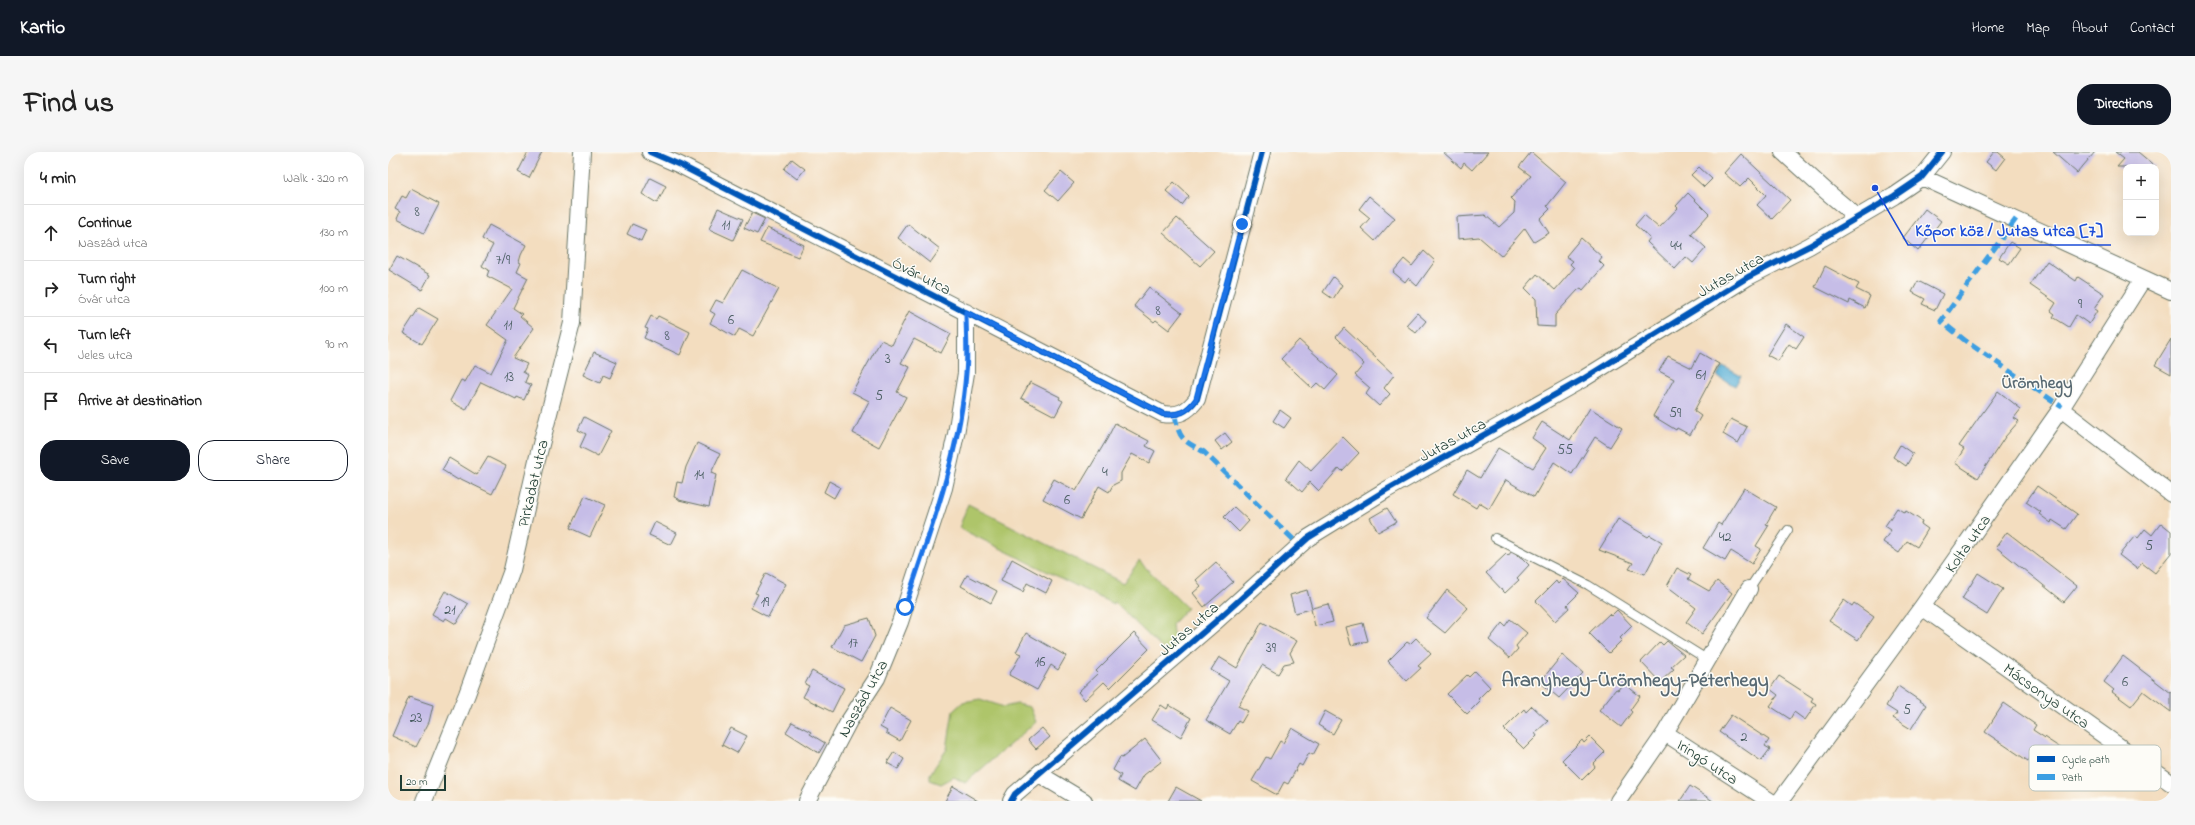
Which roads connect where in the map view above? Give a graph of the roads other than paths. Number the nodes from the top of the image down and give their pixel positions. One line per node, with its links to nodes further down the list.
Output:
1 (582, 152): 23 (street, Pirkadat utca)
2 (650, 152): 10 (street, Óvár utca)
3 (1262, 152): 10 (street, Óvár utca)
4 (1783, 152): 7 (street)
5 (1942, 152): 6 (street, Jutas utca)
6 (1922, 177): 7 (street, Jutas utca); 8 (street)
7 (1857, 217): 20 (street, Jutas utca)
8 (2143, 279): 9 (street); 11 (street, Kolta utca)
9 (2171, 291)
10 (966, 312): 24 (street, Naszád utca)
11 (2061, 409): 12 (street); 16 (street, Kolta utca)
12 (2171, 494)
13 (1788, 530): 15 (lane)
14 (1495, 538): 17 (lane)
15 (1749, 589): 17 (street)
16 (1922, 608): 19 (street, Mácsonya utca); 29 (street, Kolta utca)
17 (1708, 660): 18 (street)
18 (1665, 733): 27 (street); 28 (street, Iringó utca)
19 (2117, 745)
20 (1039, 774): 25 (street, Jutas utca); 26 (street)
21 (2161, 776): 22 (street, Mácsonya utca)
22 (2171, 783)
23 (424, 801)
24 (807, 801)
25 (1011, 801)
26 (1084, 801)
27 (1618, 801)
28 (1770, 801)
29 (1780, 801)

